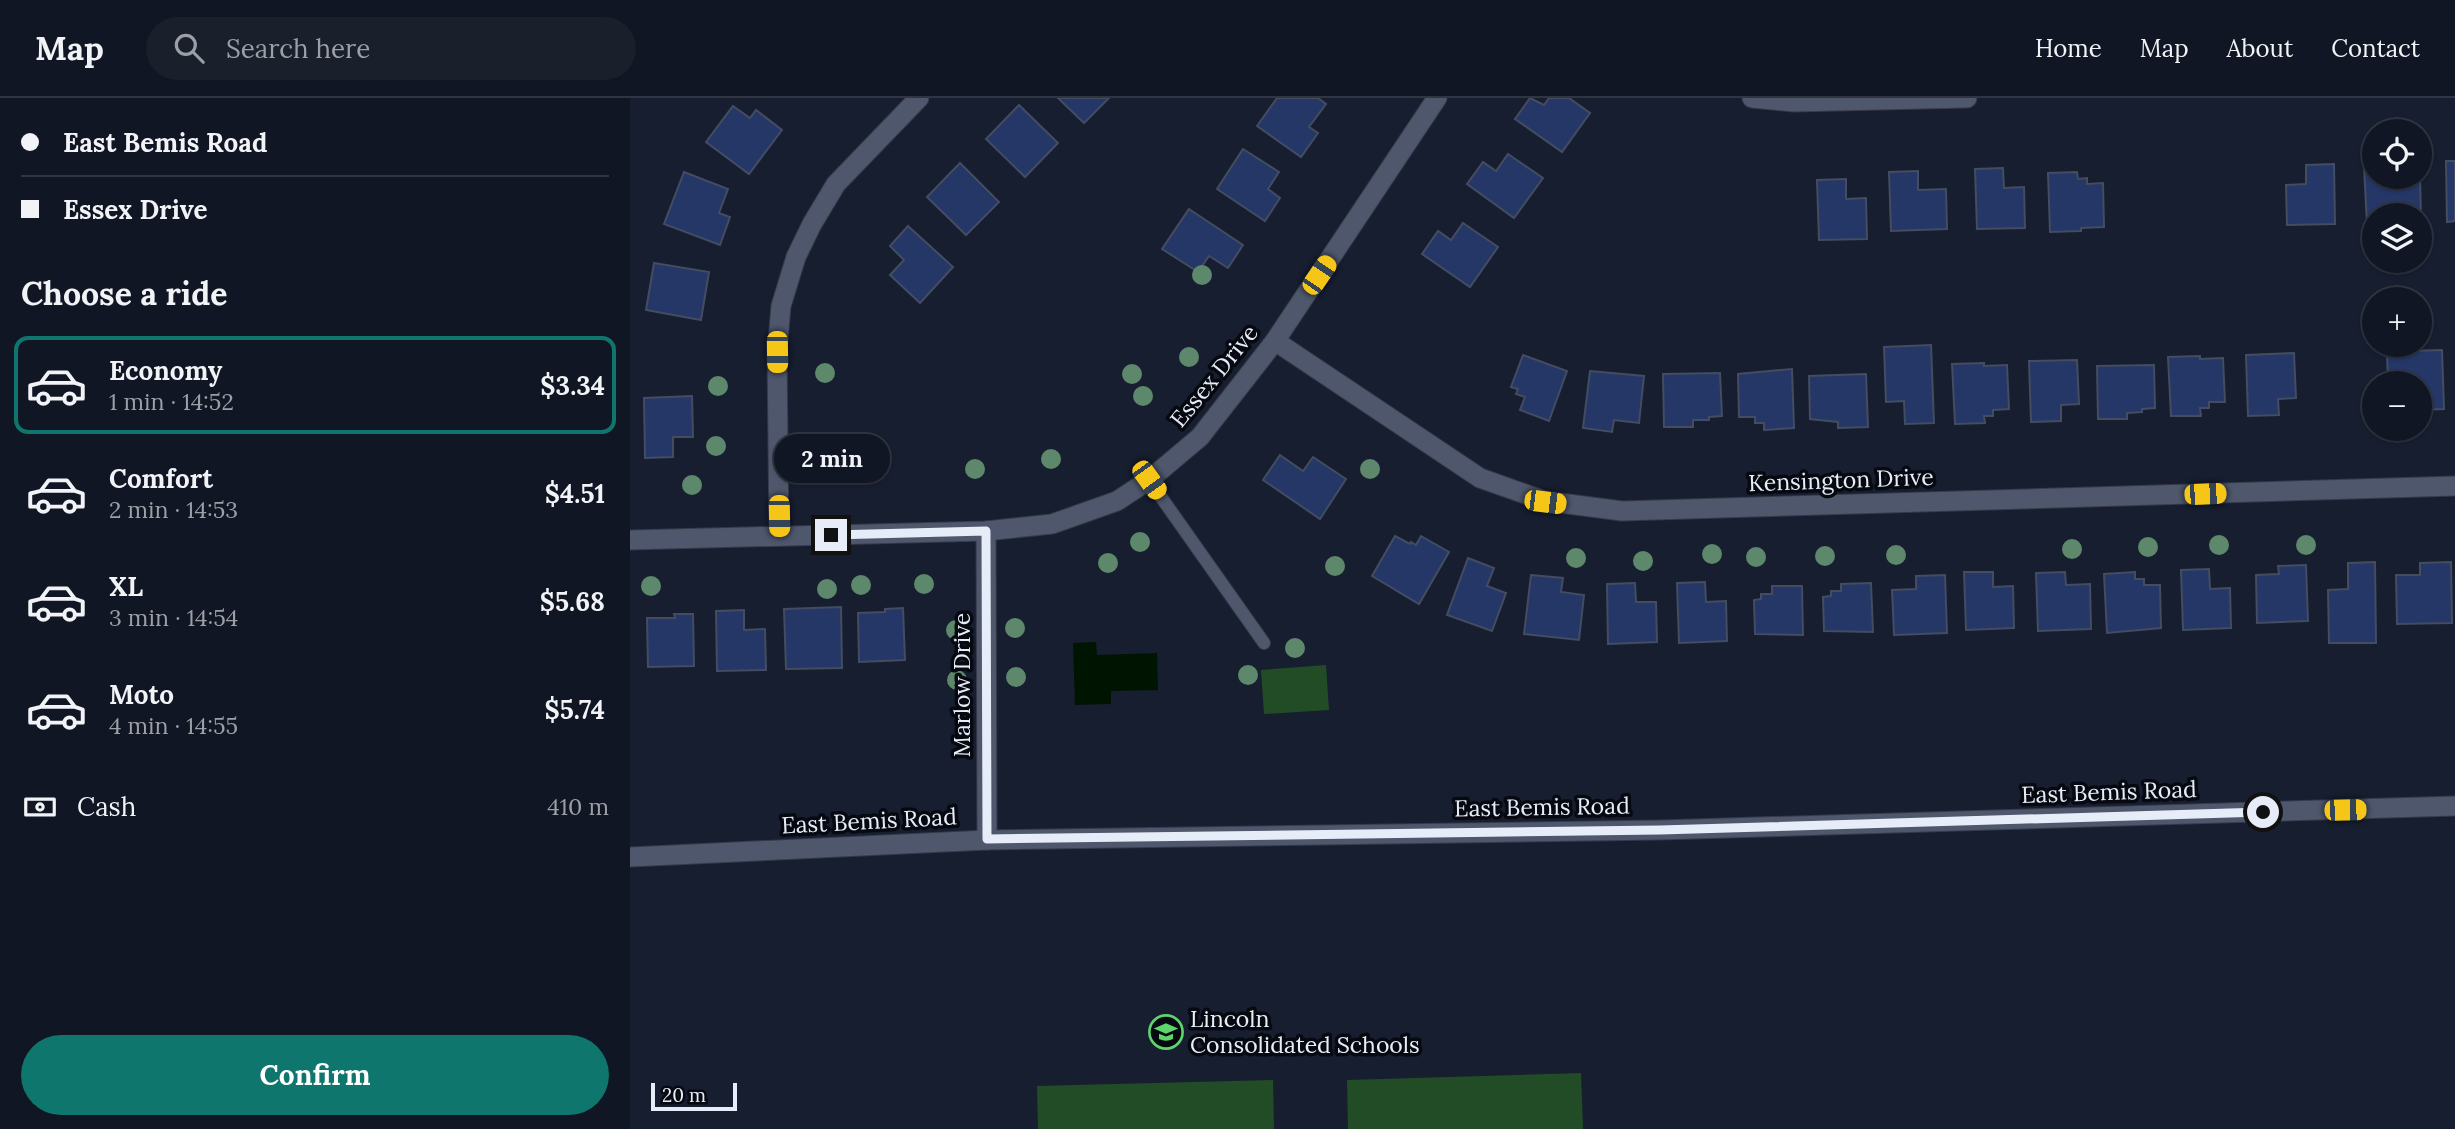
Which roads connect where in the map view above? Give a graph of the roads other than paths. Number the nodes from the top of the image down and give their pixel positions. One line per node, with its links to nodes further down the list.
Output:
1 (919, 98): 9 (street)
2 (1437, 98): 5 (street, Essex Drive)
3 (1752, 98): 4 (street)
4 (1967, 98)
5 (1275, 341): 6 (street, Essex Drive); 7 (street, Kensington Drive)
6 (1149, 480): 8 (street, Essex Drive); 11 (lane)
7 (2455, 486)
8 (986, 531): 9 (street, Essex Drive); 13 (street, Marlow Drive)
9 (779, 536): 10 (street, Essex Drive)
10 (630, 540)
11 (1264, 643)
12 (2455, 806): 13 (street, East Bemis Road)
13 (987, 839): 14 (street, East Bemis Road)
14 (630, 857)

